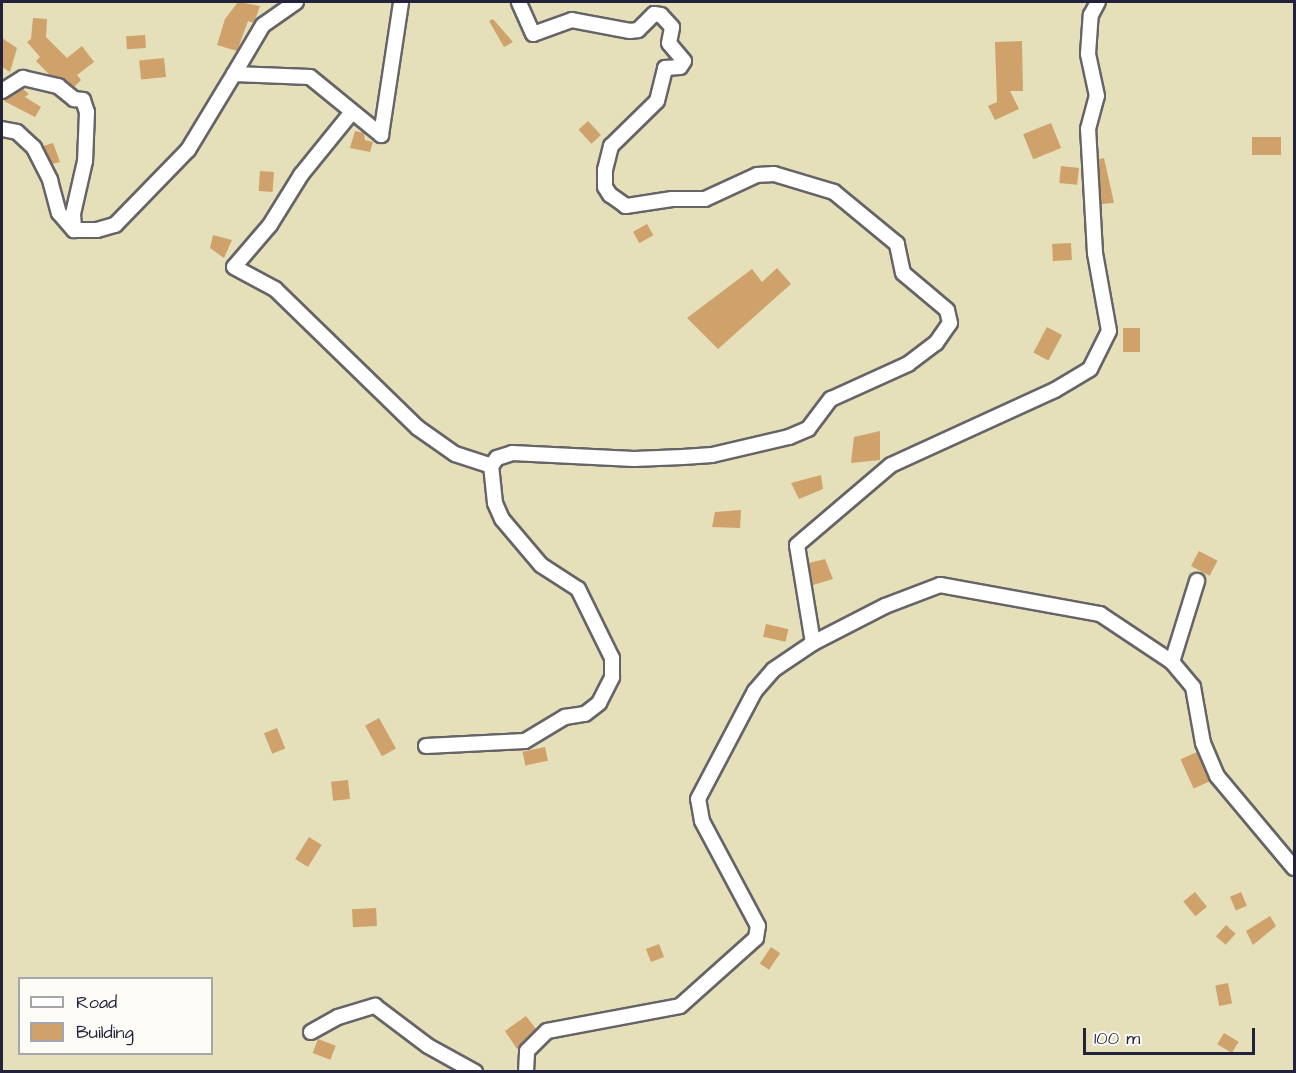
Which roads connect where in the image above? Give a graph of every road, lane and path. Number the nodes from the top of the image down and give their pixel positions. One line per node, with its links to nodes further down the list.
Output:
1 (296, 2): 5 (street)
2 (401, 2): 7 (street)
3 (519, 2): 10 (street)
4 (1098, 2): 12 (street)
5 (234, 74): 7 (street); 9 (street)
6 (2, 92): 9 (street)
7 (352, 112): 10 (street)
8 (2, 129): 9 (street)
9 (74, 230)
10 (491, 466): 14 (street)
11 (1197, 581): 13 (street)
12 (813, 644): 13 (street); 18 (street)
13 (1172, 662): 15 (street)
14 (426, 746)
15 (1294, 868)
16 (311, 1032): 17 (street)
17 (475, 1071)
18 (526, 1071)

